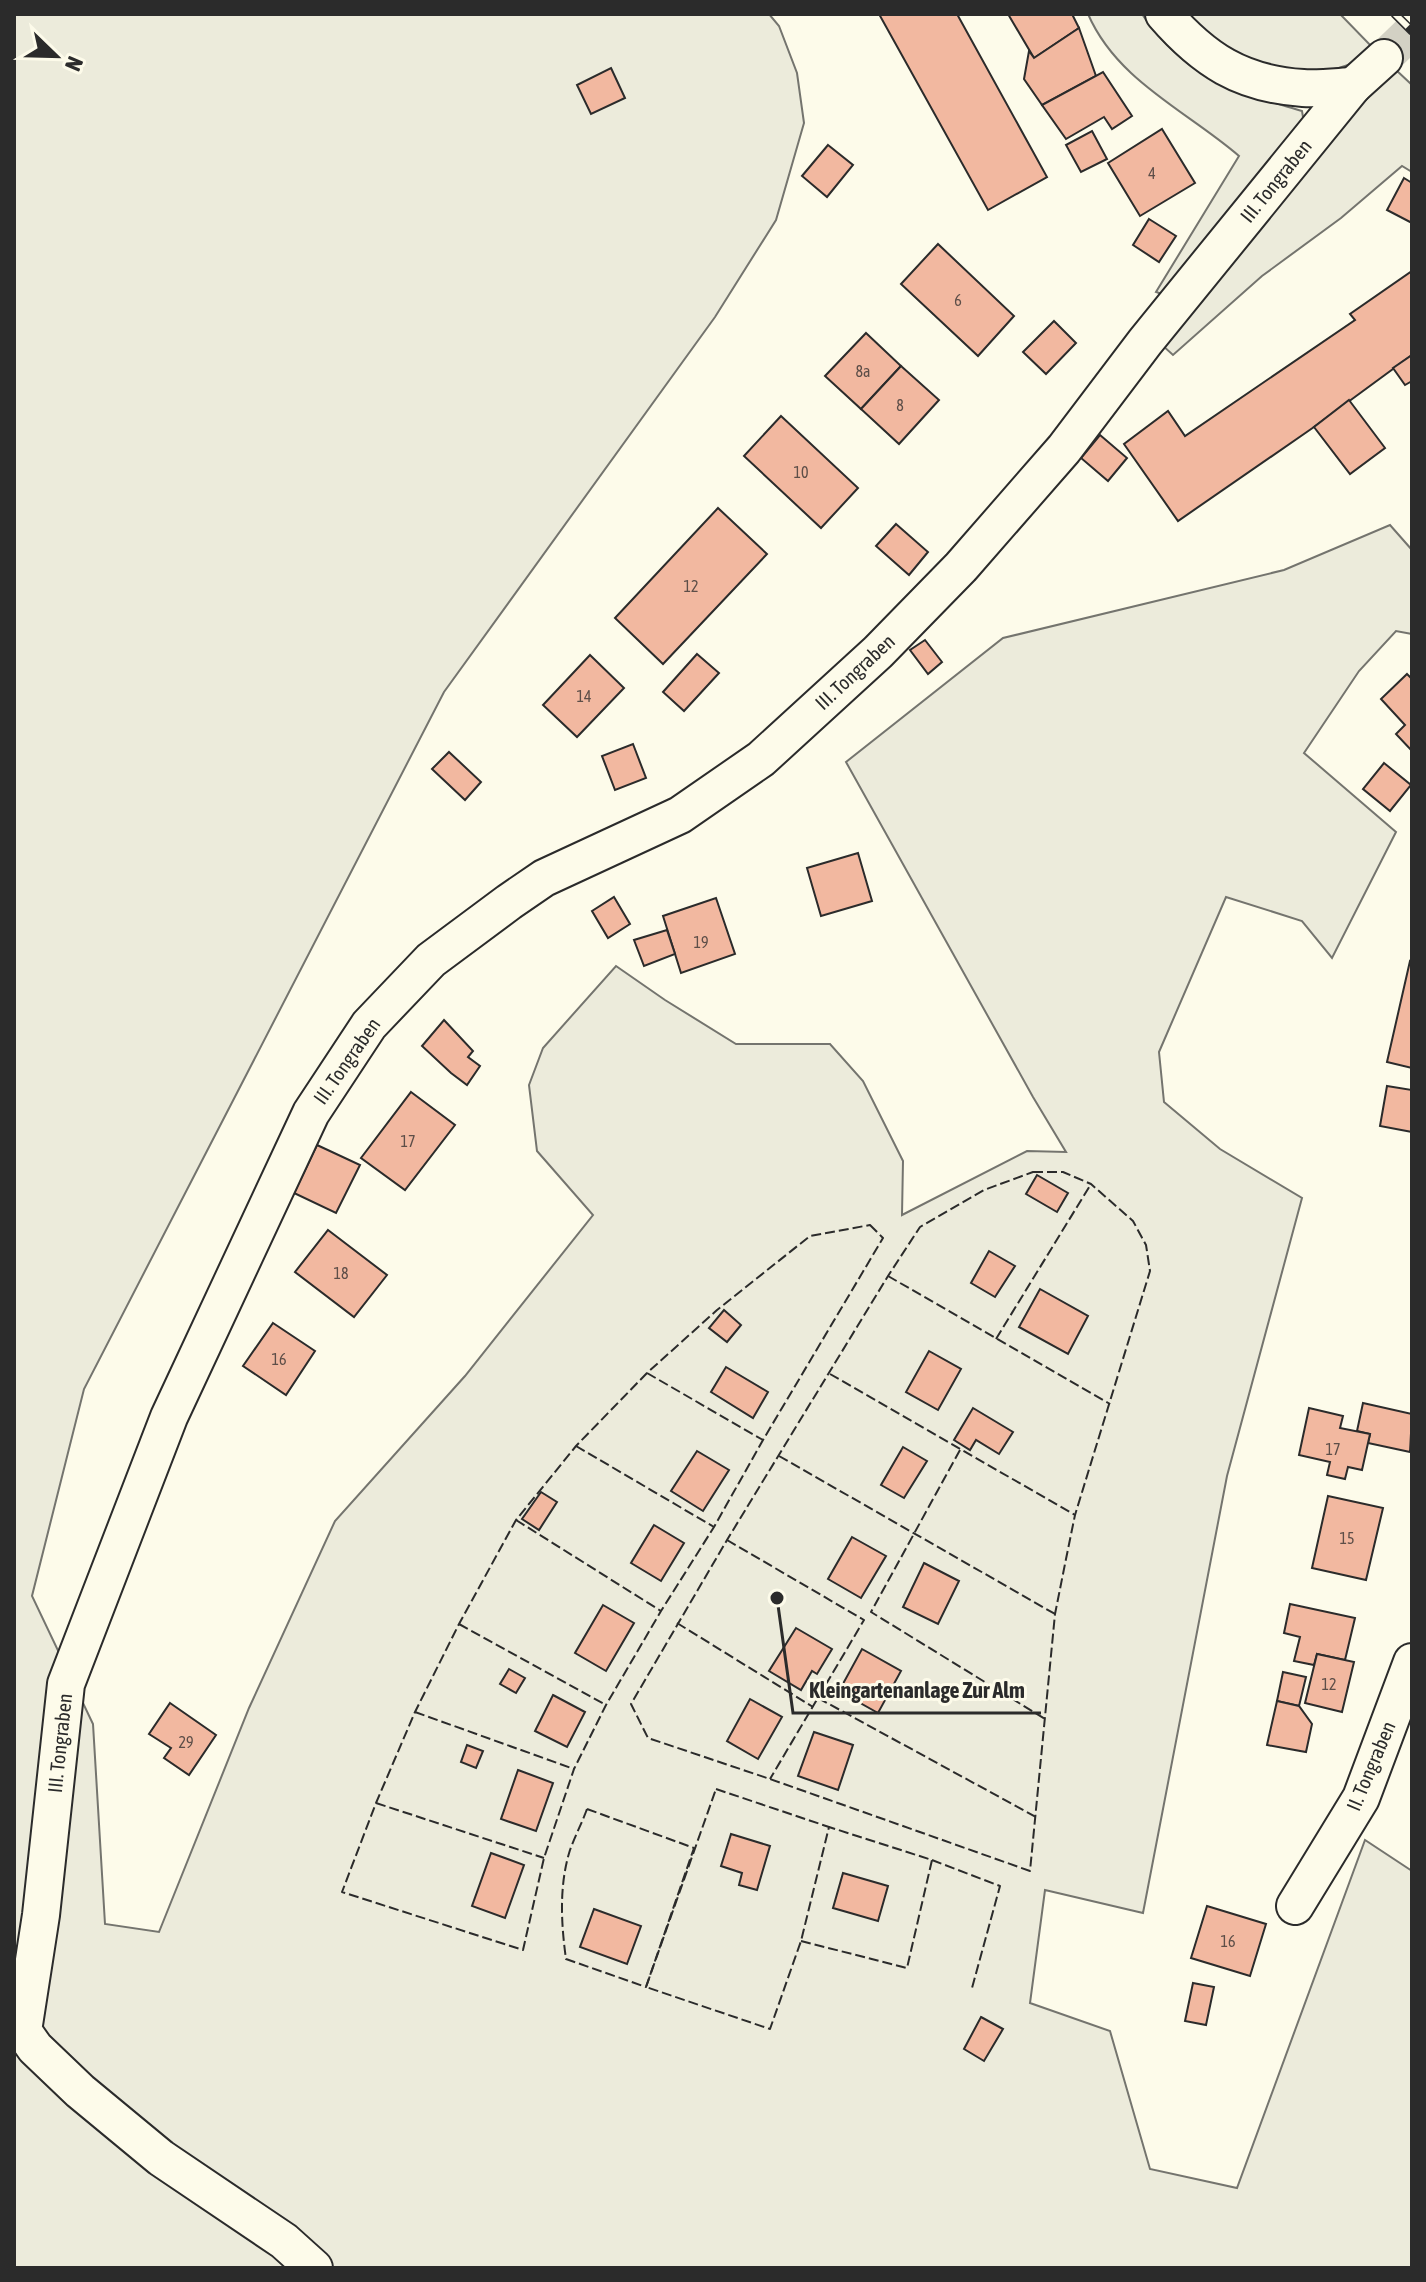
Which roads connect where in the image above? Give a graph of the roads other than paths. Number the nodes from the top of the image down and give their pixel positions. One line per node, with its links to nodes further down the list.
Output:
1 (1164, 14): 3 (street)
2 (1384, 58): 3 (street, III. Tongraben)
3 (1353, 86): 6 (street, III. Tongraben)
4 (1412, 1662): 5 (street, II. Tongraben)
5 (1295, 1906)
6 (314, 2268)

